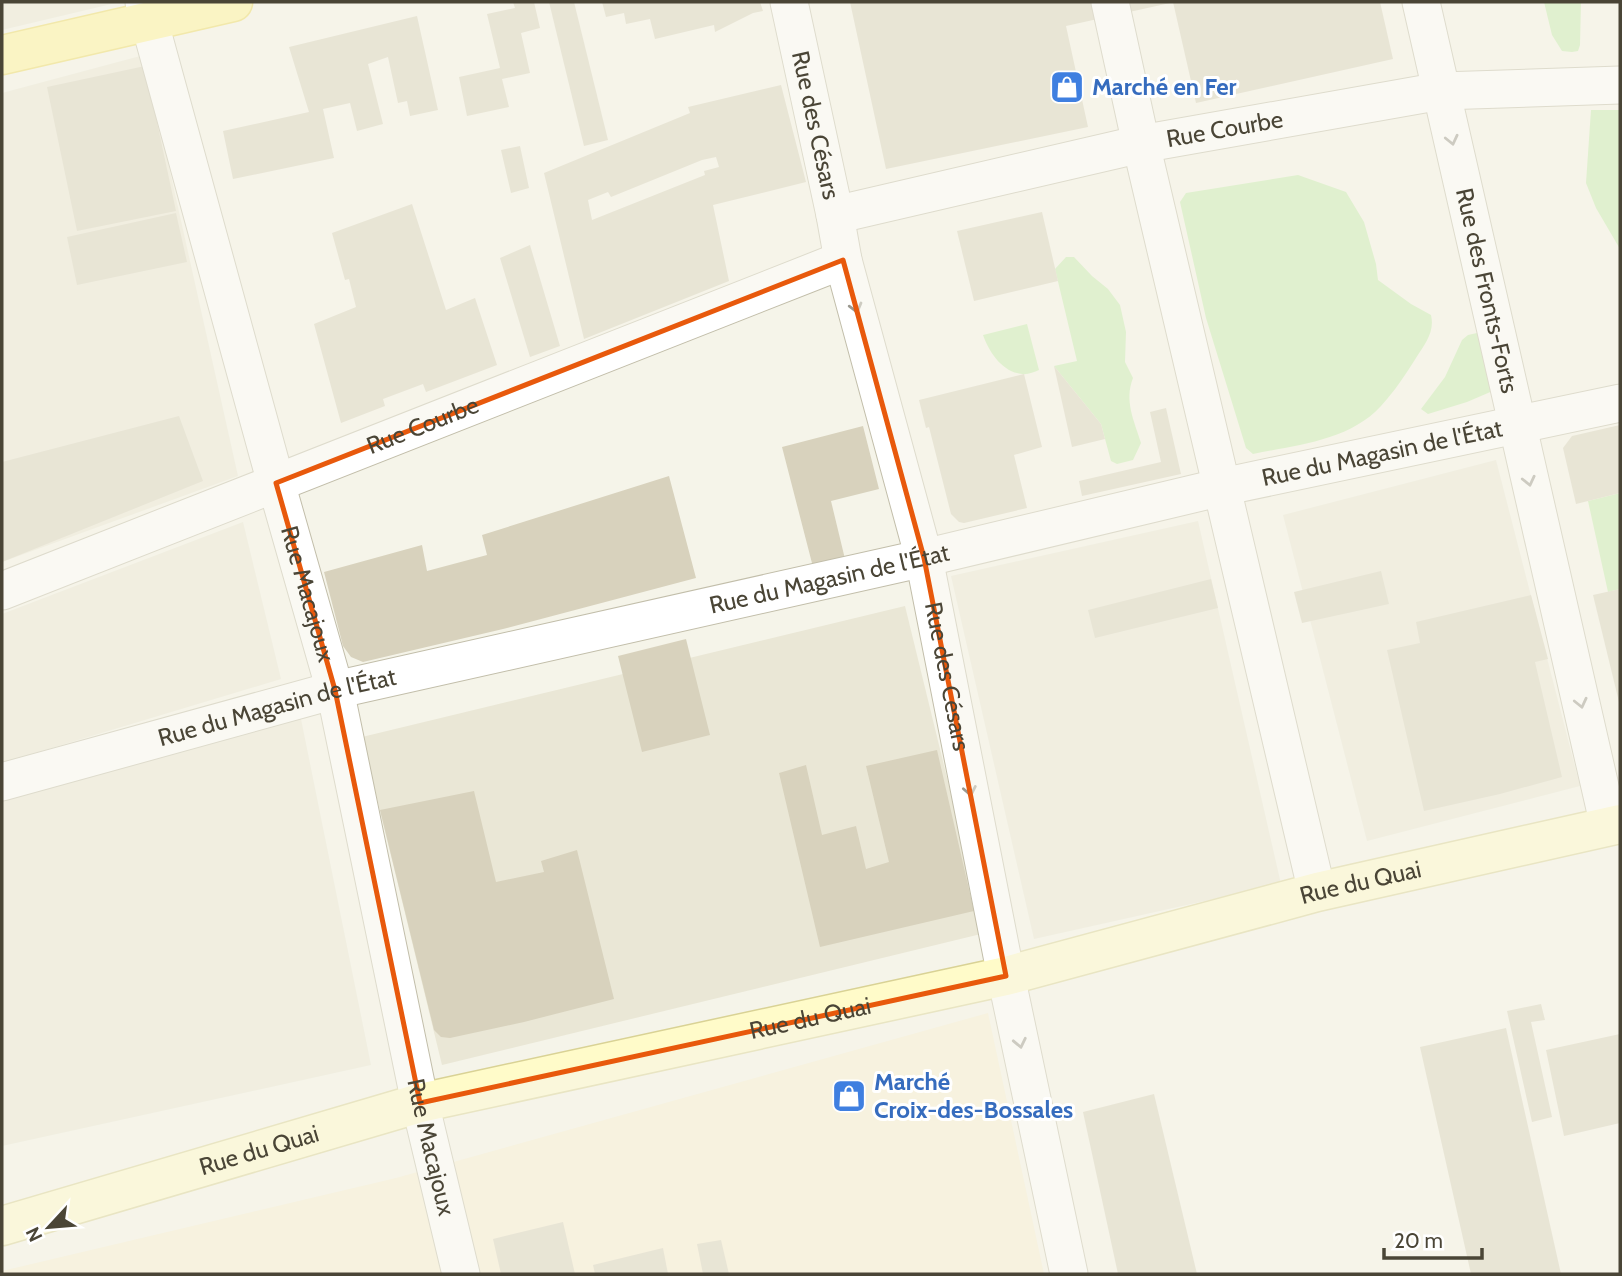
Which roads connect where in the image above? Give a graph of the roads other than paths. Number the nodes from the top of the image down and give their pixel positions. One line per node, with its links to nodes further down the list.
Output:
1 (233, 2): 5 (main road)
2 (789, 2): 10 (street, Rue des Césars)
3 (1110, 2): 9 (street)
4 (1421, 2): 8 (street, Rue des Fronts-Forts)
5 (146, 11): 6 (main road); 14 (street, Rue Macajoux)
6 (2, 55)
7 (1620, 85): 8 (street, Rue Courbe)
8 (1441, 91): 9 (street, Rue Courbe); 13 (street, Rue des Fronts-Forts, one-way to 13)
9 (1141, 144): 10 (street, Rue Courbe); 15 (street)
10 (835, 215): 11 (street, Rue des Césars)
11 (843, 260): 14 (street, Rue Courbe); 16 (street, Rue des Césars, one-way to 16)
12 (1620, 403): 13 (street, Rue du Magasin de l'État)
13 (1517, 426): 15 (street, Rue du Magasin de l'État); 20 (street, Rue des Fronts-Forts, one-way to 20)
14 (276, 483): 17 (street, Rue Courbe); 18 (street, Rue Macajoux)
15 (1222, 487): 16 (street, Rue du Magasin de l'État); 21 (street)
16 (924, 558): 18 (street, Rue du Magasin de l'État); 22 (street, Rue des Césars, one-way to 22)
17 (2, 591)
18 (335, 690): 19 (street, Rue du Magasin de l'État); 23 (street, Rue Macajoux)
19 (2, 782)
20 (1615, 825): 21 (street, Rue du Quai)
21 (1317, 892): 22 (street, Rue du Quai)
22 (1006, 976): 23 (street, Rue du Quai); 26 (street, Rue des Césars, one-way to 26)
23 (420, 1103): 24 (street, Rue du Quai); 25 (street, Rue Macajoux)
24 (2, 1226)
25 (461, 1274)
26 (1069, 1274)

